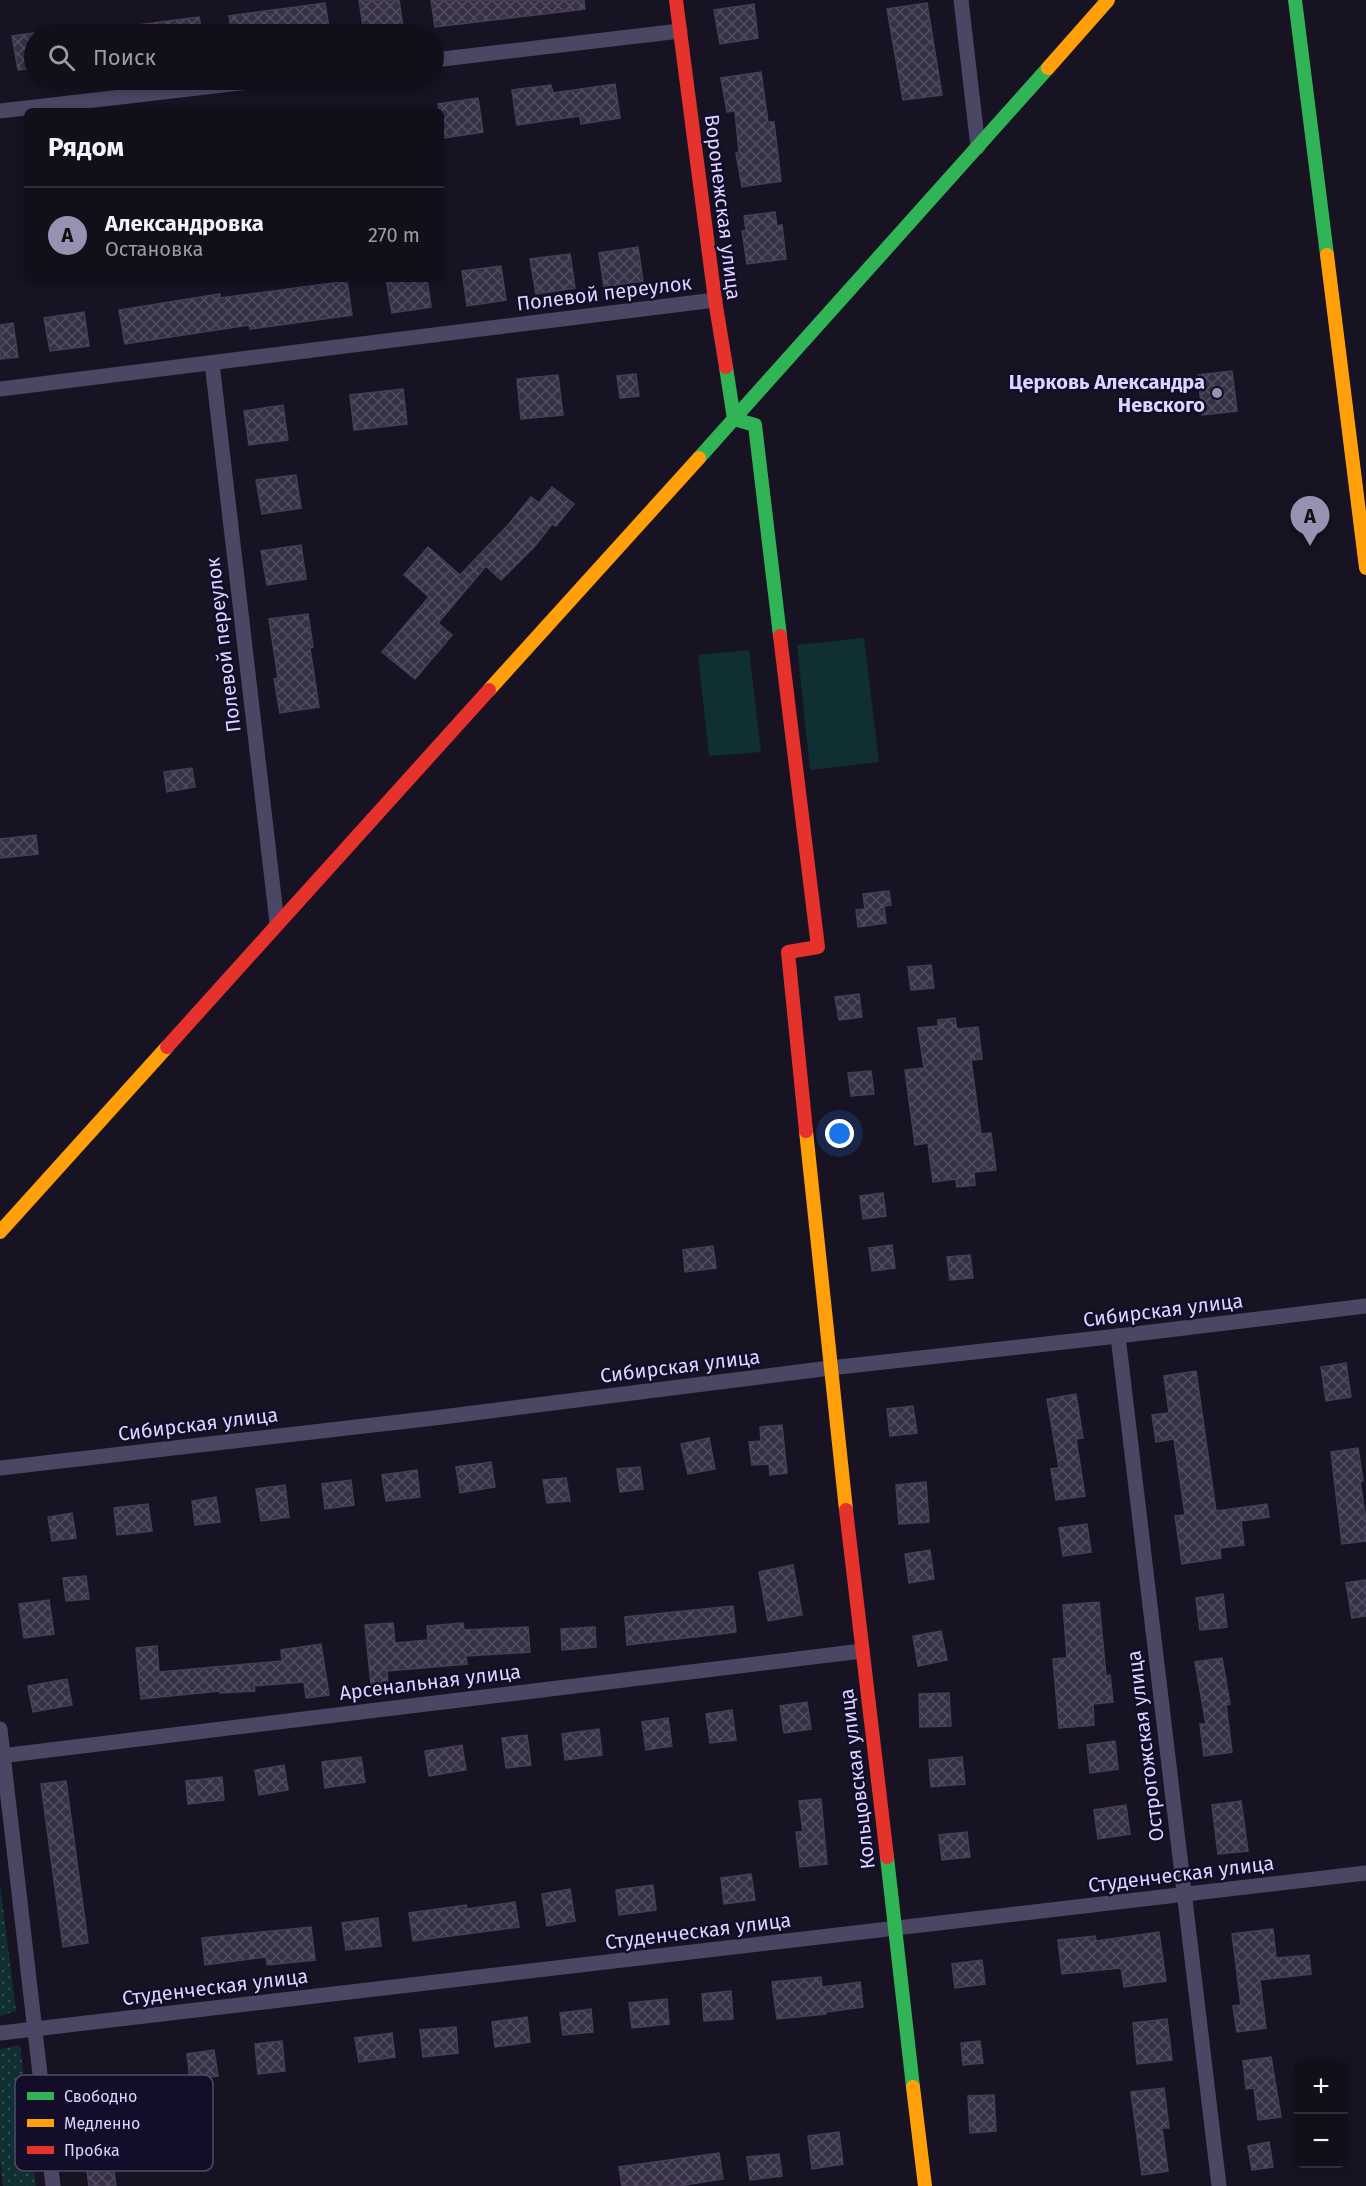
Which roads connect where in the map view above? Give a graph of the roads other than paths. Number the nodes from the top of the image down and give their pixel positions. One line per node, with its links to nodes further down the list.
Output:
1 (676, 0): 5 (street, Воронежская улица)
2 (961, 0): 11 (street)
3 (1108, 0): 11 (street)
4 (1295, 0): 16 (street)
5 (680, 31): 6 (street); 12 (street, Воронежская улица)
6 (444, 59)
7 (181, 90): 9 (street)
8 (24, 108): 10 (street)
9 (26, 108)
10 (0, 111)
11 (978, 147): 15 (street)
12 (715, 300): 13 (street, Полевой переулок); 15 (street, Воронежская улица)
13 (212, 363): 14 (street, Полевой переулок); 17 (street, Полевой переулок)
14 (0, 389)
15 (734, 419): 17 (street); 21 (street, Кольцовская улица)
16 (1366, 568)
17 (277, 923): 18 (street)
18 (0, 1232)
19 (1366, 1306): 20 (street, Сибирская улица)
20 (1118, 1336): 21 (street, Сибирская улица); 27 (street, Острогожская улица)
21 (830, 1368): 22 (street, Сибирская улица); 23 (street, Кольцовская улица)
22 (0, 1468)
23 (862, 1650): 25 (street, Арсенальная улица); 28 (street, Кольцовская улица)
24 (0, 1729): 25 (street)
25 (2, 1756): 29 (street)
26 (1366, 1874): 27 (street, Студенческая улица)
27 (1184, 1895): 28 (street, Студенческая улица); 35 (street, Острогожская улица)
28 (894, 1929): 29 (street, Студенческая улица); 34 (street, Кольцовская улица)
29 (35, 2029): 30 (street, Студенческая улица); 31 (street)
30 (0, 2033)
31 (40, 2075)
32 (51, 2171): 33 (street)
33 (53, 2186)
34 (925, 2186)
35 (1219, 2186)

